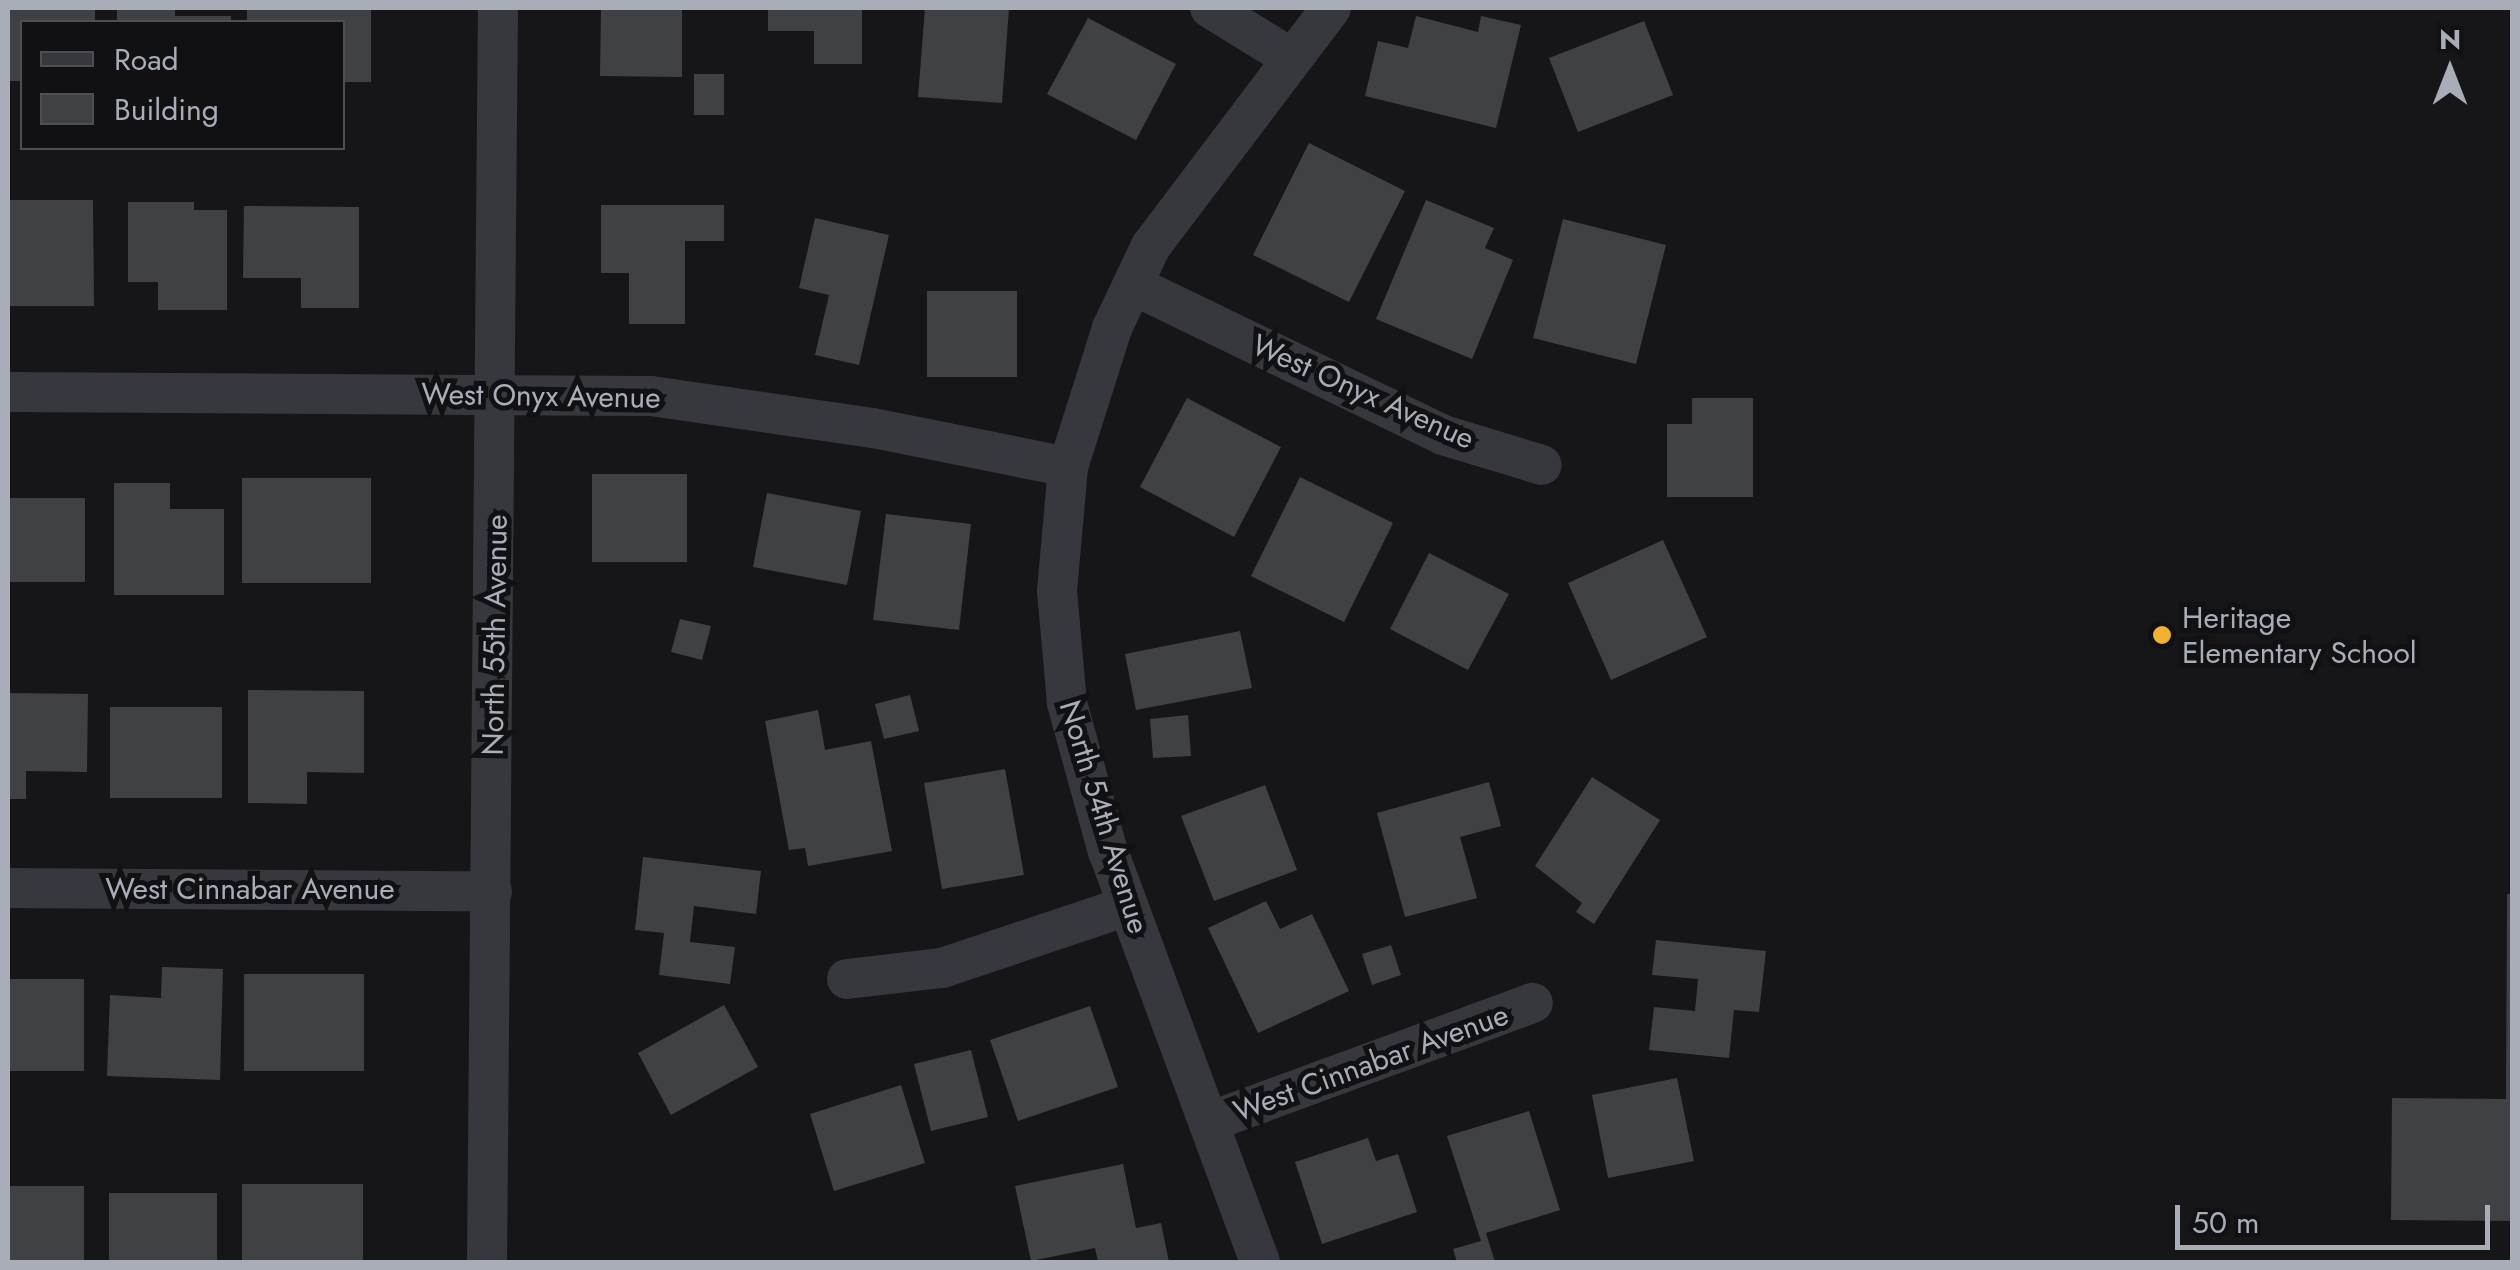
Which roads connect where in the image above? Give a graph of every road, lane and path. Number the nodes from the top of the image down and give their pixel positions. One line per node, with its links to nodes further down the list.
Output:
1 (498, 8): 7 (street, North 55th Avenue)
2 (1210, 8): 4 (street)
3 (1331, 8): 4 (street, North 54th Avenue)
4 (1292, 58): 5 (street, North 54th Avenue)
5 (1133, 285): 8 (street, West Onyx Avenue); 9 (street, North 54th Avenue)
6 (8, 392): 7 (street, West Onyx Avenue)
7 (497, 394): 9 (street, West Onyx Avenue); 11 (street, North 55th Avenue)
8 (1542, 465)
9 (1068, 468): 12 (street, North 54th Avenue)
10 (8, 888): 11 (street, West Cinnabar Avenue)
11 (492, 891): 16 (street, North 55th Avenue)
12 (1128, 906): 13 (street); 15 (street, North 54th Avenue)
13 (847, 979)
14 (1532, 1003): 15 (street, West Cinnabar Avenue)
15 (1209, 1122): 17 (street, North 54th Avenue)
16 (488, 1262)
17 (1260, 1262)

